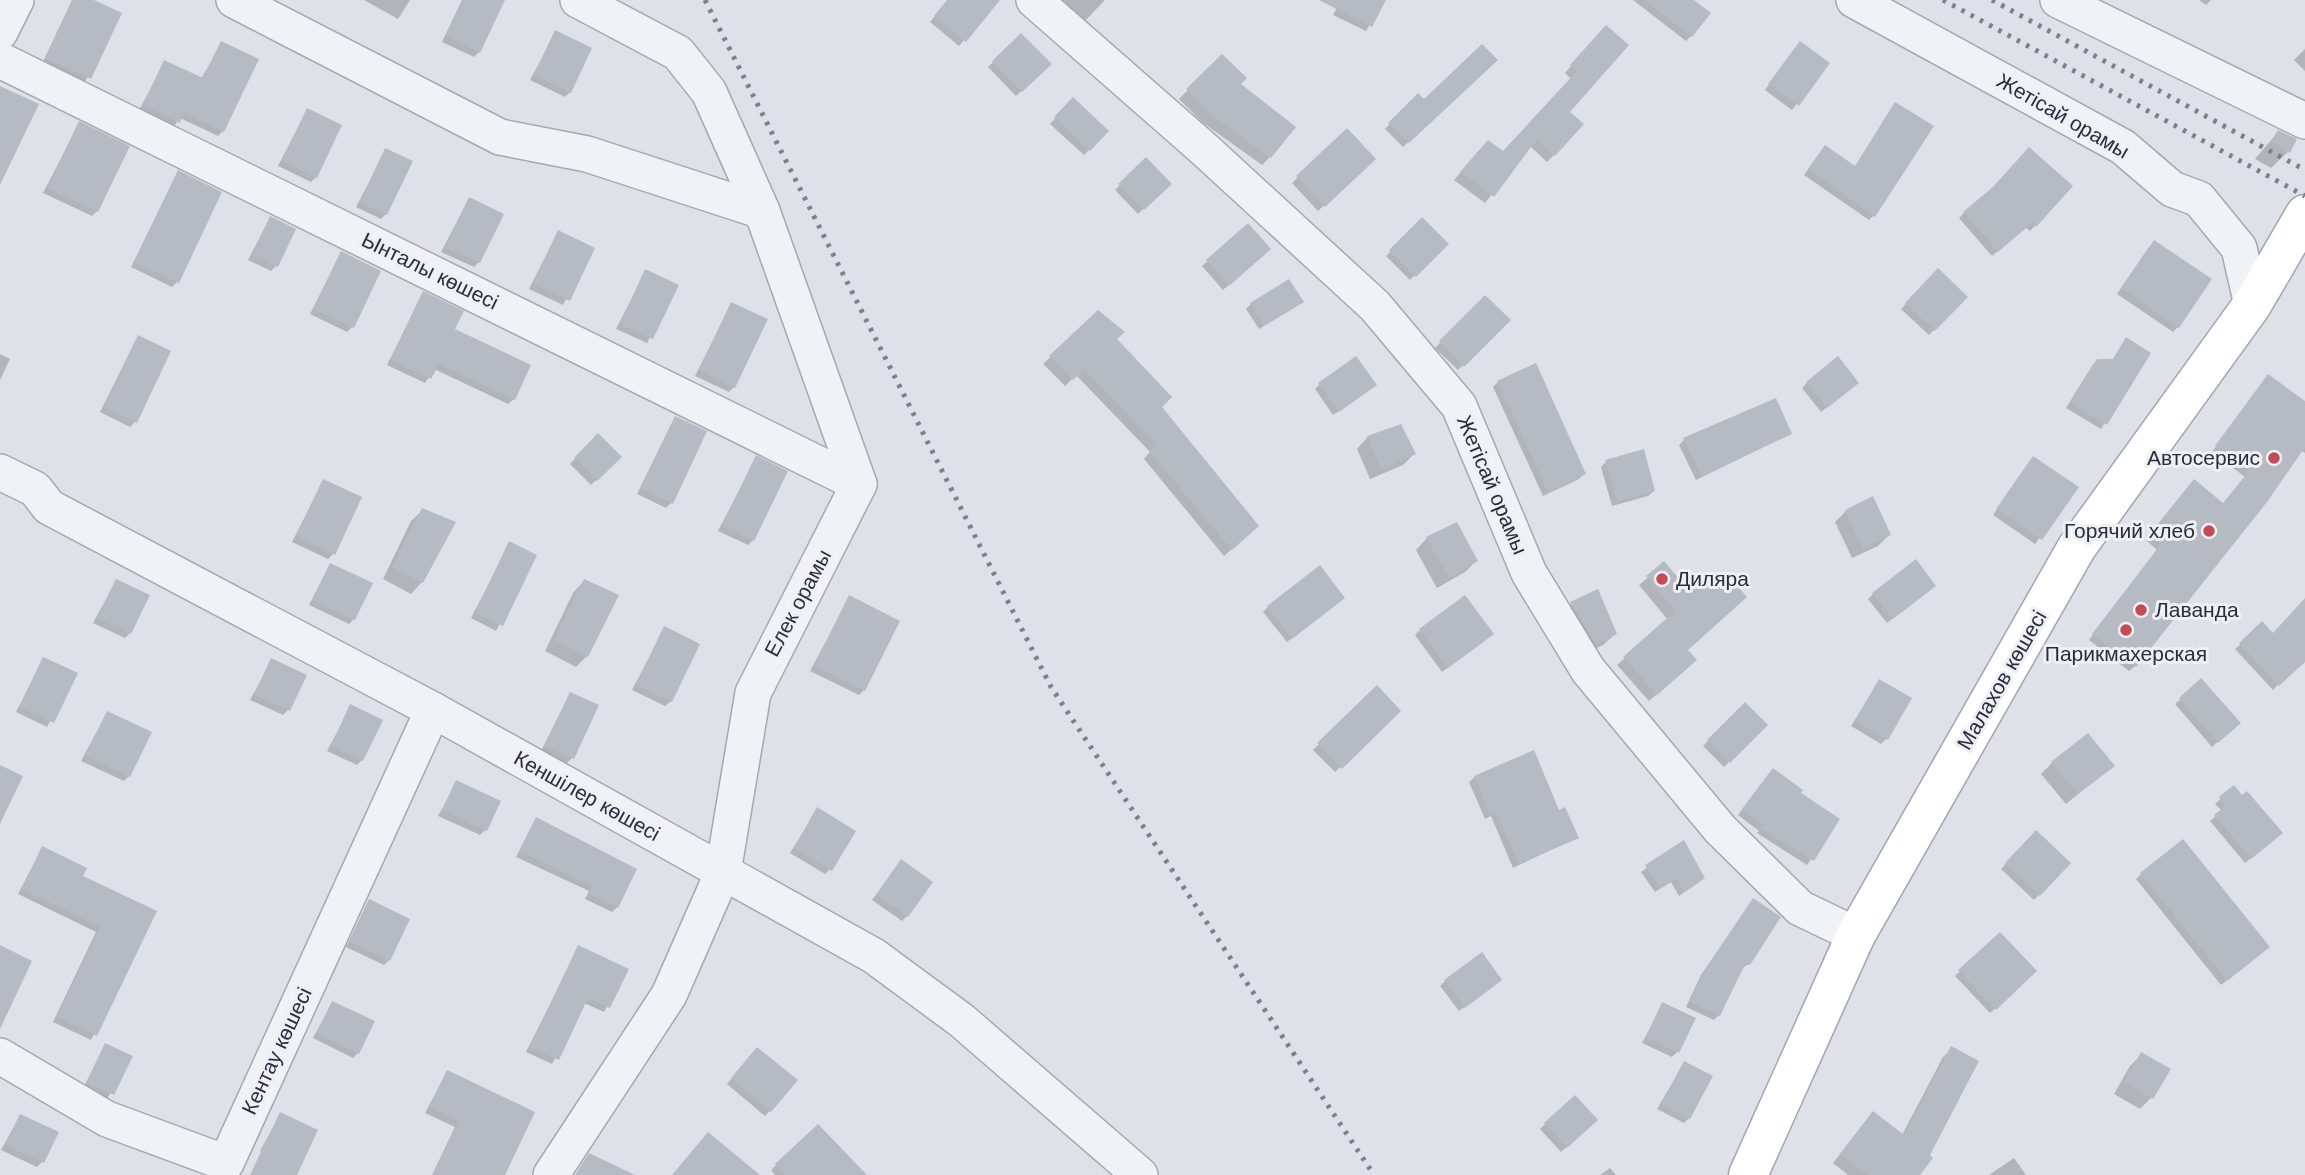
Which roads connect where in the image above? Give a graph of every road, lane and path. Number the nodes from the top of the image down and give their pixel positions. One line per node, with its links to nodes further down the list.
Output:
1 (16, 0): 7 (street)
2 (234, 0): 10 (street)
3 (578, 0): 10 (street)
4 (1034, 0): 17 (street, Жетісай орамы)
5 (1854, 0): 12 (street, Жетісай орамы)
6 (2058, 0): 9 (street)
7 (0, 32)
8 (0, 60): 14 (street, Ынталы көшесі)
9 (2305, 121)
10 (762, 211): 14 (street)
11 (2305, 214): 12 (main road, Малахов көшесі)
12 (2252, 305): 17 (main road, Малахов көшесі)
13 (0, 472): 15 (street, Кеншілер көшесі)
14 (859, 484): 16 (street, Елек орамы)
15 (433, 710): 16 (street, Кеншілер көшесі); 19 (street, Кентау көшесі)
16 (723, 872): 21 (street, Елек орамы); 22 (street, Кеншілер көшесі)
17 (1856, 935): 20 (main road, Малахов көшесі)
18 (0, 1056): 19 (street, Кентау көшесі)
19 (239, 1169)
20 (1750, 1174)
21 (551, 1175)
22 (1140, 1175)

